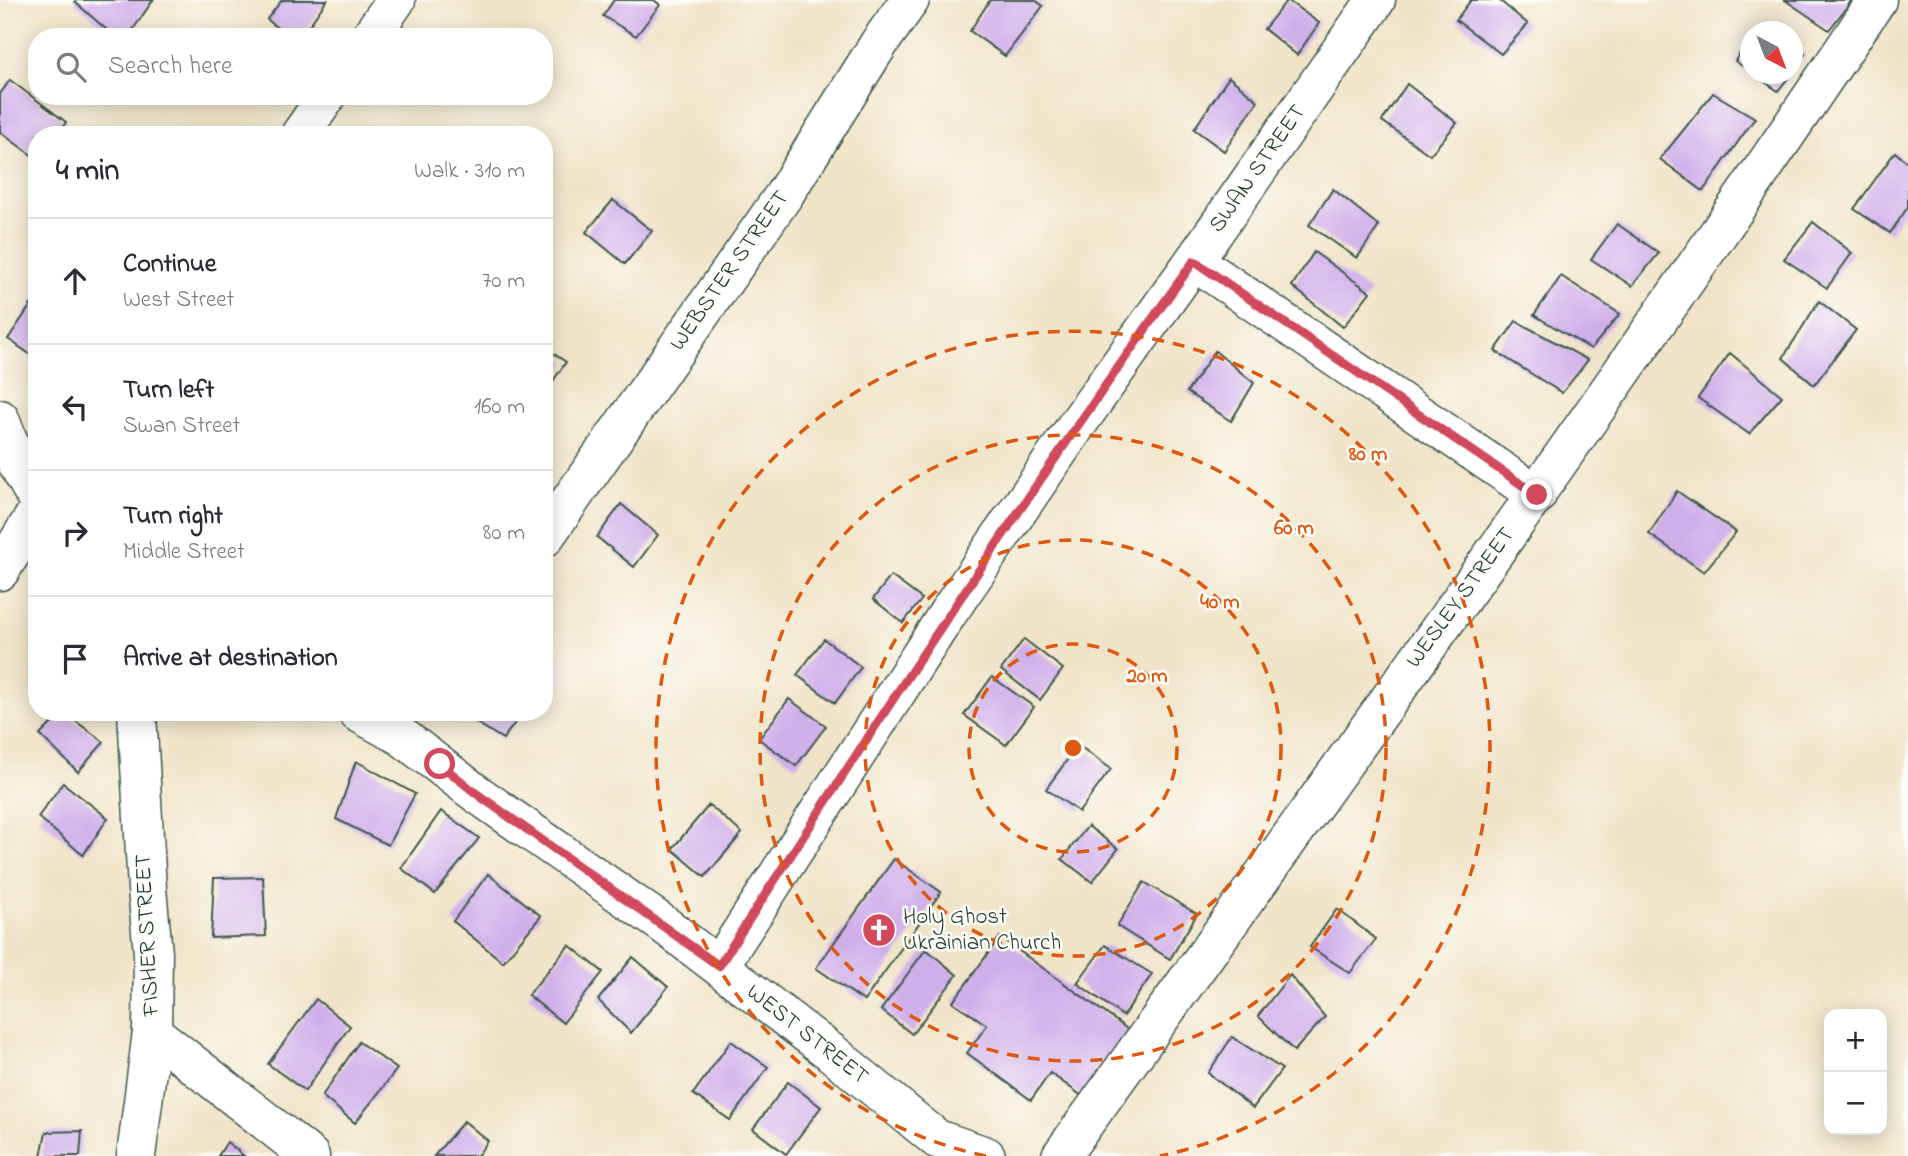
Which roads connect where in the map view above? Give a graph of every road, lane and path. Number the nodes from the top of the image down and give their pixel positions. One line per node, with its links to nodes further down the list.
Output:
1 (396, 0): 5 (street)
2 (910, 0): 12 (street, WEBSTER STREET)
3 (1376, 0): 8 (street, SWAN STREET)
4 (1877, 0): 11 (street, WESLEY STREET)
5 (376, 28)
6 (321, 105): 7 (street)
7 (306, 126)
8 (1194, 261): 11 (street); 17 (street, SWAN STREET)
9 (0, 419): 10 (street)
10 (28, 483)
11 (1537, 495): 23 (street, WESLEY STREET)
12 (553, 525)
13 (28, 526): 14 (street)
14 (0, 570)
15 (137, 721): 18 (street, FISHER STREET)
16 (410, 724): 17 (street, WEST STREET)
17 (719, 966): 19 (street, WEST STREET)
18 (152, 1032): 20 (street, FISHER STREET); 21 (street)
19 (930, 1147): 22 (street, WEST STREET)
20 (136, 1156)
21 (310, 1156)
22 (986, 1156)
23 (1061, 1156)

